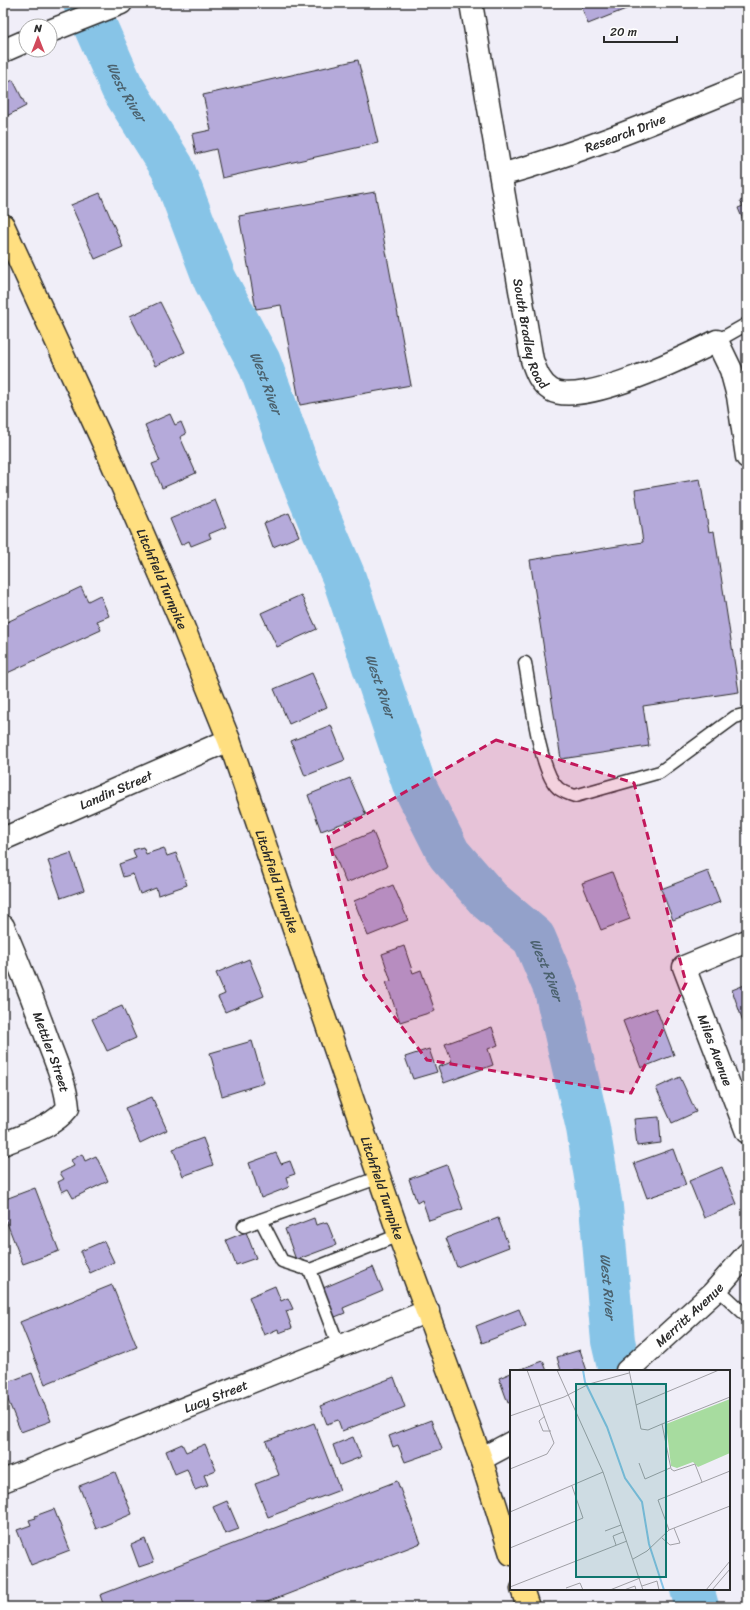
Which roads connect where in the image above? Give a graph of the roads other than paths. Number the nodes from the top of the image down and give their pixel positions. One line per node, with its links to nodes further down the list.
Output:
1 (471, 3): 7 (street, South Bradley Road)
2 (115, 5): 3 (street)
3 (58, 27)
4 (18, 44): 5 (street)
5 (3, 51)
6 (747, 84): 7 (street, Research Drive)
7 (501, 175): 10 (street, South Bradley Road)
8 (3, 225): 14 (main road, Litchfield Turnpike)
9 (747, 324): 10 (lane)
10 (717, 341): 11 (street)
11 (747, 457)
12 (525, 663): 13 (lane)
13 (747, 714)
14 (229, 740): 15 (street, Landin Street); 20 (main road, Litchfield Turnpike)
15 (3, 839)
16 (3, 926): 19 (street, Mettler Street)
17 (747, 941): 18 (street, Miles Avenue)
18 (747, 1132)
19 (3, 1144)
20 (380, 1177): 21 (lane); 23 (main road, Litchfield Turnpike)
21 (261, 1220): 22 (lane); 25 (lane)
22 (244, 1226)
23 (399, 1235): 25 (lane); 27 (main road, Litchfield Turnpike)
24 (747, 1254): 26 (street, Merritt Avenue)
25 (310, 1270): 29 (lane)
26 (717, 1288): 28 (lane); 30 (street, Merritt Avenue)
27 (428, 1311): 29 (street, Lucy Street); 32 (main road, Litchfield Turnpike)
28 (747, 1316)
29 (339, 1347): 33 (street, Lucy Street)
30 (628, 1370)
31 (510, 1444): 32 (street)
32 (481, 1459): 34 (main road, Litchfield Turnpike)
33 (3, 1481)
34 (510, 1551)
35 (522, 1590): 36 (main road)
36 (528, 1607)

